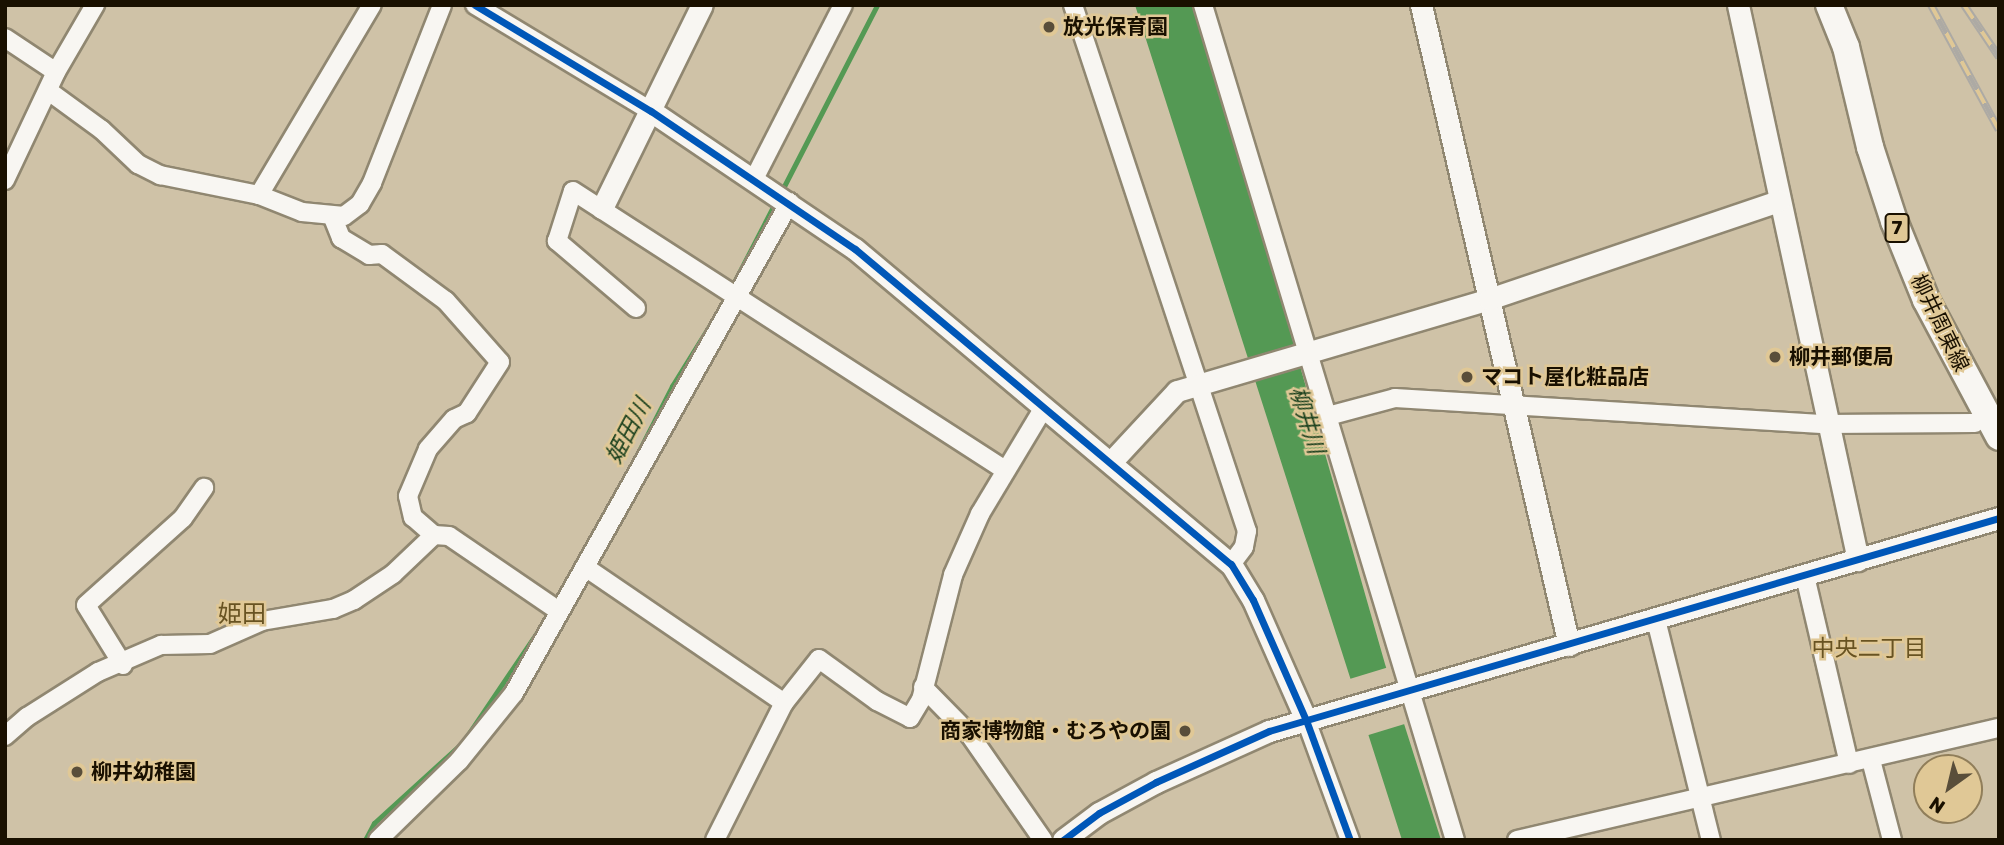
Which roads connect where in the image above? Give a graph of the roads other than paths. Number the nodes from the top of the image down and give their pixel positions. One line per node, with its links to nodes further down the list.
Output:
1 (95, 5): 13 (street)
2 (372, 5): 18 (street)
3 (442, 5): 22 (street)
4 (475, 5): 15 (street)
5 (702, 5): 15 (street)
6 (843, 5): 16 (street)
7 (1073, 5): 27 (street)
8 (1203, 5): 26 (street)
9 (1421, 5): 24 (street)
10 (1738, 5): 20 (street)
11 (1829, 5): 32 (main road, 柳井周東線 / 7)
12 (5, 38): 13 (street)
13 (56, 72): 14 (street)
14 (50, 92): 17 (street); 18 (street)
15 (650, 111): 16 (street); 21 (street)
16 (754, 178): 19 (street)
17 (5, 180)
18 (259, 195): 22 (street)
19 (783, 197): 23 (street); 29 (street)
20 (1779, 201): 24 (street); 31 (street)
21 (602, 208): 23 (street); 25 (street)
22 (333, 218): 37 (street)
23 (736, 292): 34 (street); 40 (street)
24 (1489, 299): 26 (street); 28 (street)
25 (636, 308)
26 (1301, 356): 27 (street); 30 (street)
27 (1199, 383): 33 (street); 39 (street)
28 (1513, 402): 30 (street); 31 (street); 44 (street)
29 (1043, 409): 33 (street); 34 (street)
30 (1328, 416): 47 (street)
31 (1825, 424): 32 (street); 38 (street)
32 (1991, 426)
33 (1111, 462): 39 (street)
34 (1005, 470): 46 (street)
35 (204, 488): 45 (street)
36 (1999, 518): 38 (street)
37 (434, 535): 42 (street); 45 (street)
38 (1858, 560): 41 (street)
39 (1231, 564): 49 (street)
40 (585, 567): 42 (street); 48 (street)
41 (1805, 576): 43 (street); 53 (street)
42 (559, 611): 55 (street)
43 (1656, 620): 44 (street); 54 (street)
44 (1569, 645): 47 (street)
45 (122, 665): 51 (street)
46 (923, 687): 48 (street); 57 (street)
47 (1405, 694): 49 (street); 60 (street)
48 (784, 703): 56 (street)
49 (1307, 720): 58 (street); 59 (street)
50 (1999, 729): 52 (street)
51 (5, 736)
52 (1871, 760): 53 (street); 63 (street)
53 (1849, 764): 54 (street)
54 (1700, 796): 61 (street); 62 (street)
55 (379, 840)
56 (715, 840)
57 (1043, 840)
58 (1063, 840)
59 (1350, 840)
60 (1455, 840)
61 (1517, 840)
62 (1711, 840)
63 (1892, 840)

